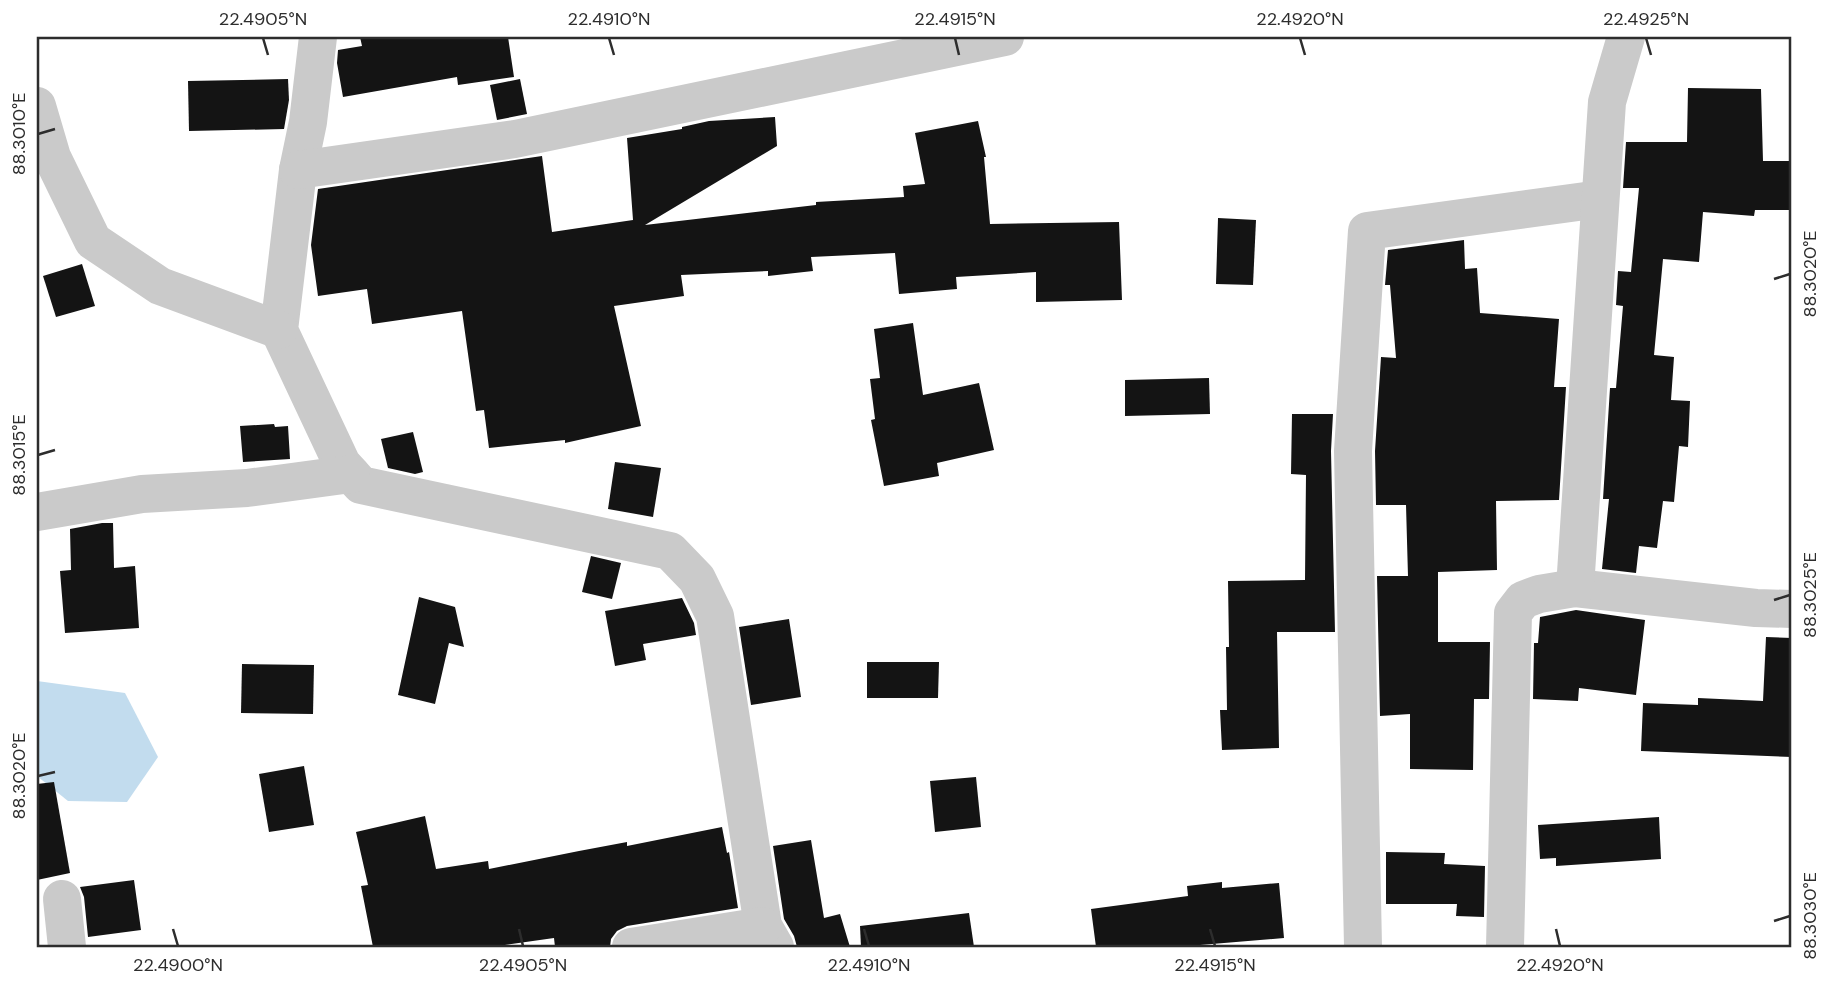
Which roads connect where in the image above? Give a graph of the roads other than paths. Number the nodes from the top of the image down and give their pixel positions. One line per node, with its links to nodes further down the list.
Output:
1 (318, 37): 5 (street)
2 (1005, 37): 5 (street)
3 (1626, 37): 6 (street)
4 (37, 106): 7 (street)
5 (298, 170): 7 (street)
6 (1600, 199): 10 (street); 16 (street)
7 (279, 330): 8 (street)
8 (351, 474): 9 (street); 13 (street)
9 (37, 512)
10 (1575, 588): 11 (street); 17 (street)
11 (1792, 609)
12 (62, 900): 14 (street)
13 (769, 937): 15 (street)
14 (67, 947)
15 (631, 947)
16 (1363, 947)
17 (1505, 947)

